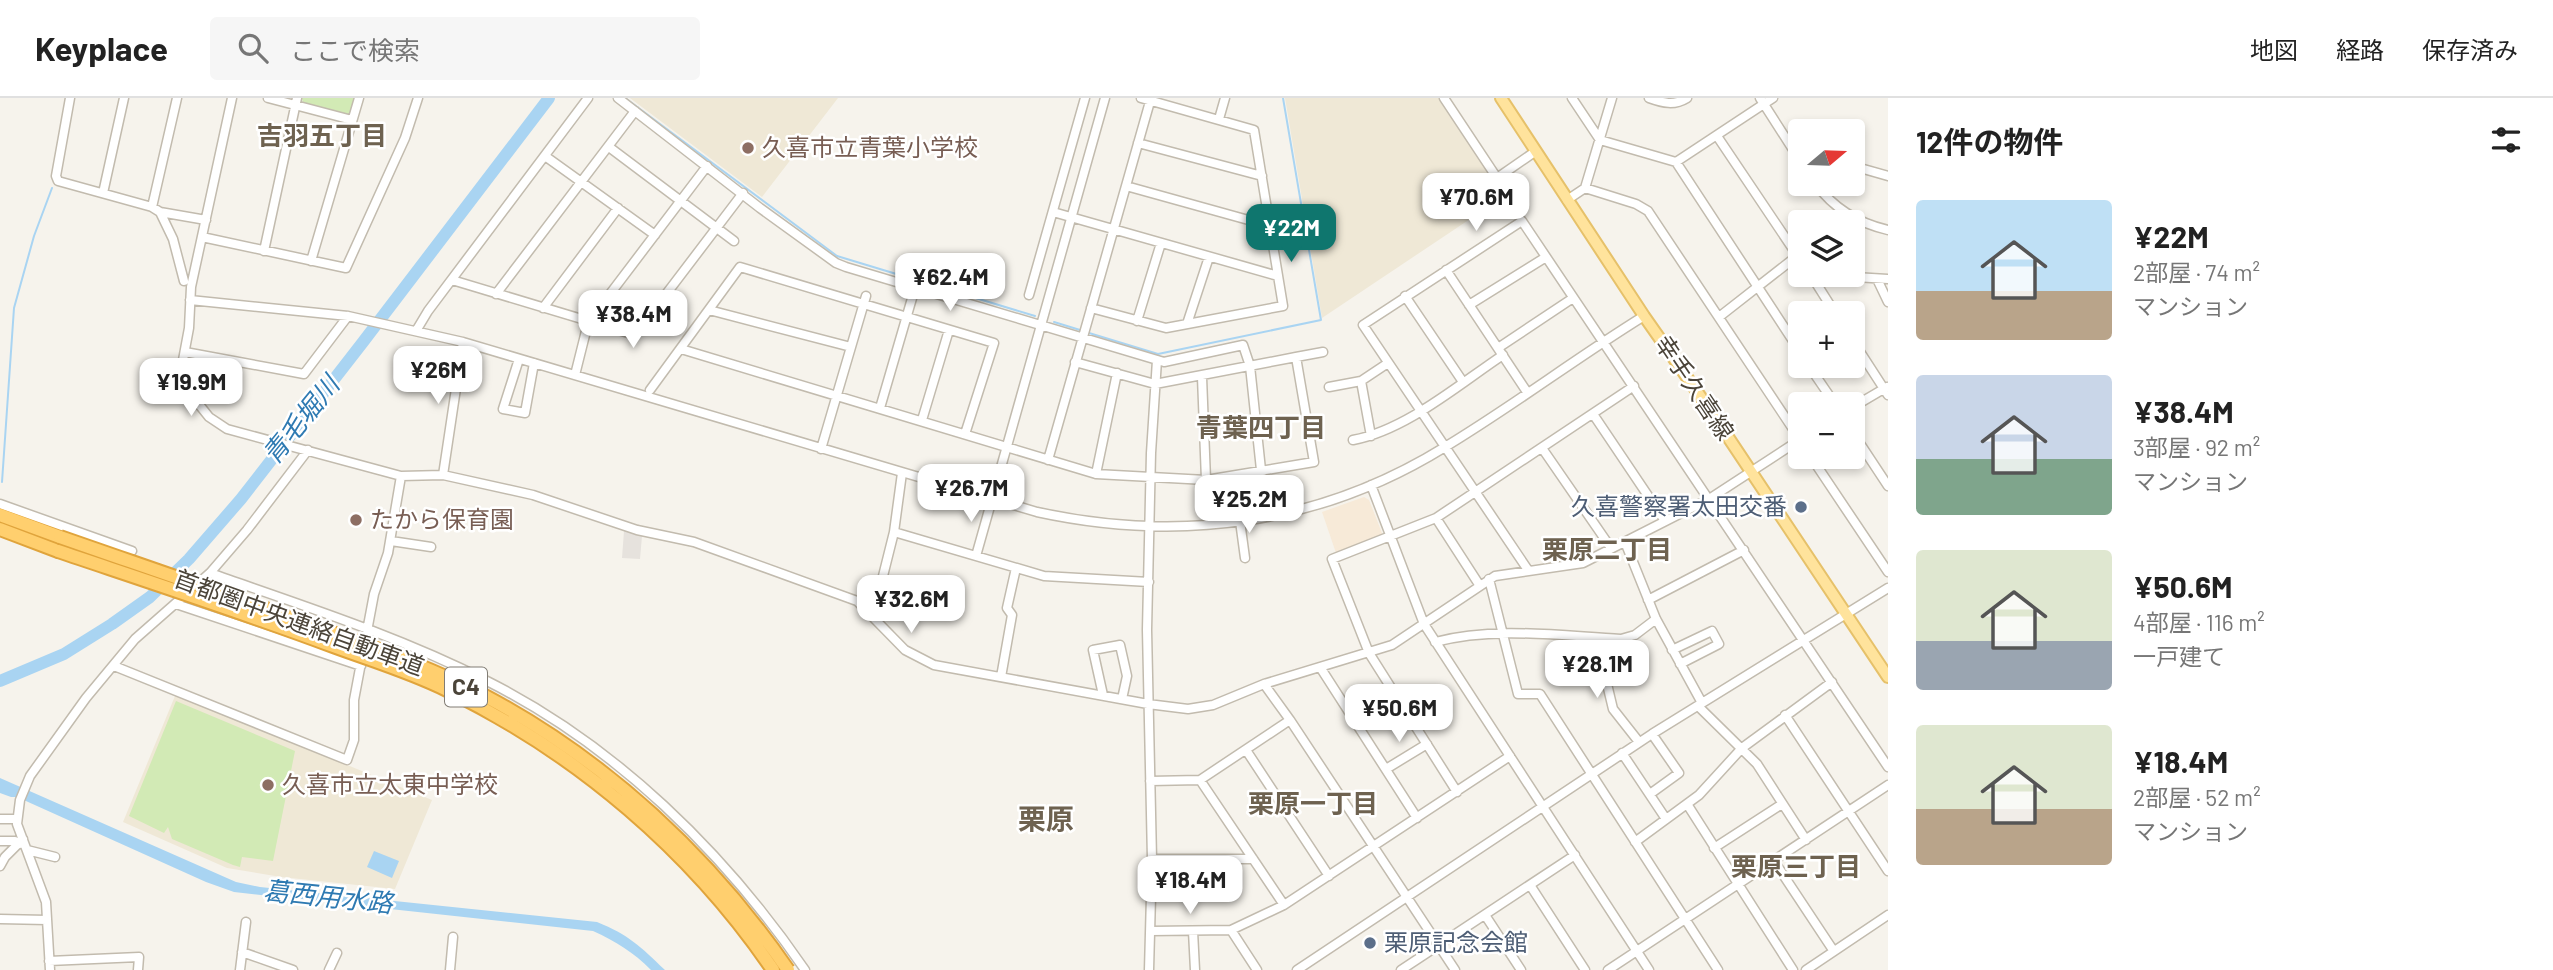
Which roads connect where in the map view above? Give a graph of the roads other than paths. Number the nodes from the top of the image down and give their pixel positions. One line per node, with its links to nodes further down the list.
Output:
1 (70, 98): 41 (street)
2 (124, 98): 41 (street)
3 (177, 98): 47 (street)
4 (232, 98): 50 (street)
5 (268, 98): 22 (street)
6 (359, 98): 25 (street)
7 (418, 98): 63 (street)
8 (588, 98): 32 (street)
9 (618, 98): 23 (street)
10 (1085, 98): 48 (street)
11 (1105, 98): 49 (street)
12 (1225, 98): 24 (street)
13 (1444, 98): 31 (street)
14 (1501, 98): 31 (main road, 幸手久喜線)
15 (1572, 98): 27 (street)
16 (1612, 98): 27 (street)
17 (1649, 98): 18 (street)
18 (1687, 98)
19 (1773, 98): 21 (street)
20 (1147, 99): 24 (street); 29 (street)
21 (1762, 101): 26 (street); 28 (street)
22 (296, 102): 25 (street); 60 (street)
23 (635, 111): 30 (street); 34 (street)
24 (1219, 119): 36 (street)
25 (352, 120): 63 (street)
26 (1717, 136): 33 (street); 58 (street)
27 (1600, 140): 33 (street); 40 (street)
28 (1788, 142)
29 (1138, 144): 36 (street); 39 (street)
30 (608, 147): 38 (street); 45 (street)
31 (1536, 151): 44 (main road, 幸手久喜線)
32 (545, 156): 38 (street); 70 (street)
33 (1676, 162): 72 (street)
34 (707, 166): 42 (street); 45 (street)
35 (1866, 170): 37 (street)
36 (1262, 176): 51 (street)
37 (1888, 176)
38 (581, 182): 46 (street); 74 (street)
39 (1126, 186): 51 (street); 53 (street)
40 (1586, 188): 44 (street); 88 (street)
41 (103, 193): 47 (street)
42 (743, 193): 52 (street); 73 (street)
43 (1826, 196): 54 (street)
44 (1567, 200): 85 (main road, 幸手久喜線)
45 (680, 201): 52 (street); 55 (street)
46 (618, 208): 55 (street); 83 (street)
47 (156, 210): 50 (street); 71 (street)
48 (1053, 212): 49 (street); 75 (street)
49 (1072, 217): 53 (street); 92 (street)
50 (206, 220): 56 (street)
51 (1270, 226): 66 (street)
52 (716, 228): 57 (street); 90 (street)
53 (1114, 230): 59 (street); 82 (street)
54 (1888, 230)
55 (654, 235): 90 (street)
56 (202, 237): 60 (street); 78 (street)
57 (734, 242)
58 (1788, 242)
59 (1161, 243): 61 (street); 89 (street)
60 (264, 251): 63 (street)
61 (1209, 257): 66 (street); 91 (street)
62 (1546, 257): 65 (street); 77 (street); 81 (street)
63 (311, 261)
64 (1788, 267): 72 (street)
65 (1446, 270): 76 (street); 81 (street)
66 (1278, 276): 91 (street)
67 (1865, 277): 68 (street)
68 (1877, 278): 69 (street); 80 (street)
69 (1888, 279)
70 (452, 280): 74 (street); 94 (street)
71 (184, 281)
72 (1758, 287): 88 (street); 95 (street)
73 (915, 288): 87 (street); 92 (street)
74 (496, 294): 83 (street)
75 (1029, 295)
76 (1405, 296): 110 (street); 116 (street)
77 (1573, 298): 97 (street); 103 (street)
78 (190, 300): 86 (street); 101 (street)
79 (865, 300): 84 (street); 87 (street); 99 (street)
80 (1888, 302)
81 (1469, 305): 103 (street)
82 (1091, 308): 89 (street); 96 (street)
83 (542, 309): 90 (street)
84 (709, 310): 99 (street); 100 (street)
85 (1644, 316): 97 (street); 143 (main road, 幸手久喜線)
86 (351, 317): 94 (street); 101 (street)
87 (906, 317): 93 (street); 125 (street)
88 (1719, 317): 129 (street)
89 (1137, 321): 91 (street)
90 (588, 323): 113 (street)
91 (1187, 324)
92 (1041, 326): 96 (street); 133 (street)
93 (949, 330): 128 (street); 130 (street)
94 (416, 331): 98 (street)
95 (1788, 333)
96 (1082, 337): 107 (street); 108 (street)
97 (1603, 341): 118 (street); 122 (street)
98 (463, 342): 106 (street); 146 (street)
99 (851, 347): 123 (street)
100 (681, 349): 120 (street); 123 (street)
101 (185, 352): 137 (street)
102 (1323, 352): 104 (street)
103 (1500, 352): 116 (street); 122 (street)
104 (1296, 357): 111 (street); 142 (street)
105 (1865, 358): 121 (street)
106 (519, 359): 109 (street); 109 (street)
107 (1157, 360): 111 (street); 117 (street)
108 (1075, 362): 112 (street); 140 (street)
109 (534, 363): 113 (street)
110 (1388, 363): 115 (street); 126 (street)
111 (1250, 366): 114 (street); 142 (street)
112 (1116, 373): 117 (street); 145 (street)
113 (575, 375): 138 (street)
114 (1202, 377): 117 (street); 149 (street)
115 (1361, 382): 119 (street); 131 (street)
116 (1463, 382): 126 (street)
117 (1155, 384): 148 (street)
118 (1634, 386): 127 (street); 154 (street)
119 (1329, 387)
120 (650, 390)
121 (1887, 390): 124 (street)
122 (1527, 392): 134 (street)
123 (837, 397): 125 (street); 138 (street)
124 (1865, 401)
125 (880, 408): 128 (street)
126 (1421, 411): 131 (street); 134 (street)
127 (1593, 414): 136 (street); 160 (street)
128 (922, 420): 130 (street)
129 (1788, 422)
130 (965, 434): 133 (street)
131 (1371, 436): 132 (street)
132 (1353, 440)
133 (1007, 447): 140 (street); 153 (street)
134 (1445, 447): 150 (street); 152 (street)
135 (1788, 447): 143 (street)
136 (1542, 448): 152 (street); 168 (street)
137 (306, 449): 147 (street); 176 (street)
138 (821, 449): 144 (street)
139 (1865, 451): 151 (street)
140 (1048, 460): 145 (street)
141 (1819, 469): 175 (street)
142 (1261, 471): 149 (street); 157 (street)
143 (1749, 471): 154 (street); 183 (main road, 幸手久喜線)
144 (902, 473): 153 (street); 163 (street)
145 (1097, 474): 148 (street)
146 (443, 475): 147 (street); 184 (street)
147 (401, 476): 165 (street)
148 (1151, 478): 149 (street); 161 (street)
149 (1206, 480)
150 (1371, 485): 157 (street); 164 (street)
151 (1888, 486)
152 (1476, 491): 158 (street); 174 (street)
153 (993, 499): 161 (street); 171 (street)
154 (1709, 499): 160 (street); 169 (street)
155 (0, 504): 170 (street)
156 (0, 515): 272 (highway, 首都圏中央連絡自動車道 / C4, bridge)
157 (1266, 517): 159 (street)
158 (1436, 518): 164 (street); 179 (street)
159 (1240, 521): 161 (street); 172 (street)
160 (1665, 521): 166 (street)
161 (1151, 528): 178 (street)
162 (0, 529): 271 (highway, 首都圏中央連絡自動車道 / C4, bridge)
163 (894, 532): 171 (street); 184 (street)
164 (1390, 536): 186 (street); 193 (street)
165 (391, 541): 167 (street); 187 (street)
166 (1625, 542): 168 (street); 181 (street)
167 (431, 547)
168 (1611, 548): 174 (street)
169 (1744, 550): 181 (street); 190 (street)
170 (132, 551)
171 (976, 556): 173 (street)
172 (1245, 558)
173 (1016, 568): 178 (street); 198 (street)
174 (1528, 570): 177 (street)
175 (1888, 572)
176 (211, 573): 182 (street); 187 (street)
177 (1489, 579): 179 (street); 188 (street)
178 (1149, 582): 204 (street)
179 (1480, 586): 186 (street)
180 (1888, 588): 183 (street)
181 (1648, 600): 185 (street)
182 (176, 604): 195 (street); 196 (street)
183 (1845, 614): 190 (street); 199 (main road, 幸手久喜線)
184 (873, 616): 198 (street)
185 (1656, 619): 189 (street); 192 (street)
186 (1424, 624): 191 (street); 193 (street)
187 (368, 629): 196 (street); 273 (street)
188 (1504, 635): 189 (street); 191 (street); 217 (street)
189 (1596, 638): 209 (street)
190 (1803, 639): 200 (street); 205 (street)
191 (1435, 642): 214 (street)
192 (1672, 650): 194 (street); 194 (street)
193 (1369, 653): 197 (street); 210 (street)
194 (1680, 664): 205 (street)
195 (114, 666): 196 (street); 229 (street)
196 (360, 666)
197 (1320, 667): 201 (street); 216 (street)
198 (1001, 677): 202 (street)
199 (1888, 677)
200 (1832, 682): 206 (street); 215 (street)
201 (1264, 684): 204 (street); 207 (street)
202 (1102, 695): 203 (street); 203 (street)
203 (1122, 699): 204 (street)
204 (1148, 704): 219 (street)
205 (1700, 704): 208 (street); 211 (street)
206 (1785, 715): 211 (street); 226 (street)
207 (1290, 720): 212 (street); 235 (street)
208 (1652, 734): 209 (street); 222 (street)
209 (1639, 742): 213 (street)
210 (1427, 744): 216 (street); 221 (street)
211 (1742, 748): 223 (street); 224 (street)
212 (1246, 750): 218 (street); 245 (street)
213 (1622, 753): 217 (street); 222 (street)
214 (1510, 756): 221 (street); 225 (street)
215 (1888, 767)
216 (1386, 769): 227 (street)
217 (1591, 774): 225 (street); 234 (street)
218 (1200, 780): 219 (street); 241 (street)
219 (1150, 781): 240 (street)
220 (1888, 785): 226 (street)
221 (1457, 792): 227 (street)
222 (1650, 794): 230 (street)
223 (1687, 804): 230 (street); 236 (street)
224 (1782, 804): 231 (street); 236 (street)
225 (1543, 806): 238 (street); 248 (street)
226 (1848, 812): 231 (street); 244 (street)
227 (1417, 818): 235 (street)
228 (0, 819): 229 (street)
229 (17, 819): 233 (street)
230 (1666, 819): 234 (street)
231 (1806, 840): 242 (street)
232 (0, 841): 233 (street)
233 (21, 841): 237 (street); 243 (street)
234 (1635, 842): 253 (street)
235 (1374, 846): 245 (street); 248 (street)
236 (1714, 848): 247 (street)
237 (27, 850): 239 (street); 254 (street)
238 (1575, 855): 246 (street); 262 (street)
239 (55, 857)
240 (1152, 859): 241 (street); 257 (street)
241 (1253, 859): 249 (street)
242 (1774, 861): 247 (street); 261 (street)
243 (0, 866)
244 (1888, 872)
245 (1329, 876): 249 (street)
246 (1530, 885): 250 (street); 281 (street)
247 (1737, 885): 253 (street); 285 (street)
248 (1407, 897): 260 (street); 277 (street)
249 (1284, 905): 256 (street)
250 (1485, 915): 260 (street); 280 (street)
251 (1888, 915): 261 (street)
252 (0, 919): 254 (street)
253 (1685, 919): 262 (street); 284 (street)
254 (47, 920): 265 (street)
255 (246, 922): 263 (street)
256 (1231, 930): 258 (street); 276 (street)
257 (1151, 931): 258 (street); 274 (street)
258 (1193, 931): 275 (street)
259 (453, 937): 270 (street)
260 (1439, 946): 278 (street); 279 (street)
261 (1833, 950): 286 (street)
262 (1637, 951): 282 (street); 283 (street)
263 (242, 952): 267 (street); 268 (street)
264 (337, 953): 269 (street)
265 (50, 966): 266 (street)
266 (138, 970)
267 (240, 970)
268 (293, 970)
269 (329, 970)
270 (450, 970)
271 (773, 970)
272 (788, 970)
273 (805, 970)
274 (1149, 970)
275 (1195, 970)
276 (1257, 970)
277 (1297, 970)
278 (1401, 970)
279 (1455, 970)
280 (1521, 970)
281 (1585, 970)
282 (1608, 970)
283 (1649, 970)
284 (1718, 970)
285 (1793, 970)
286 (1806, 970)

